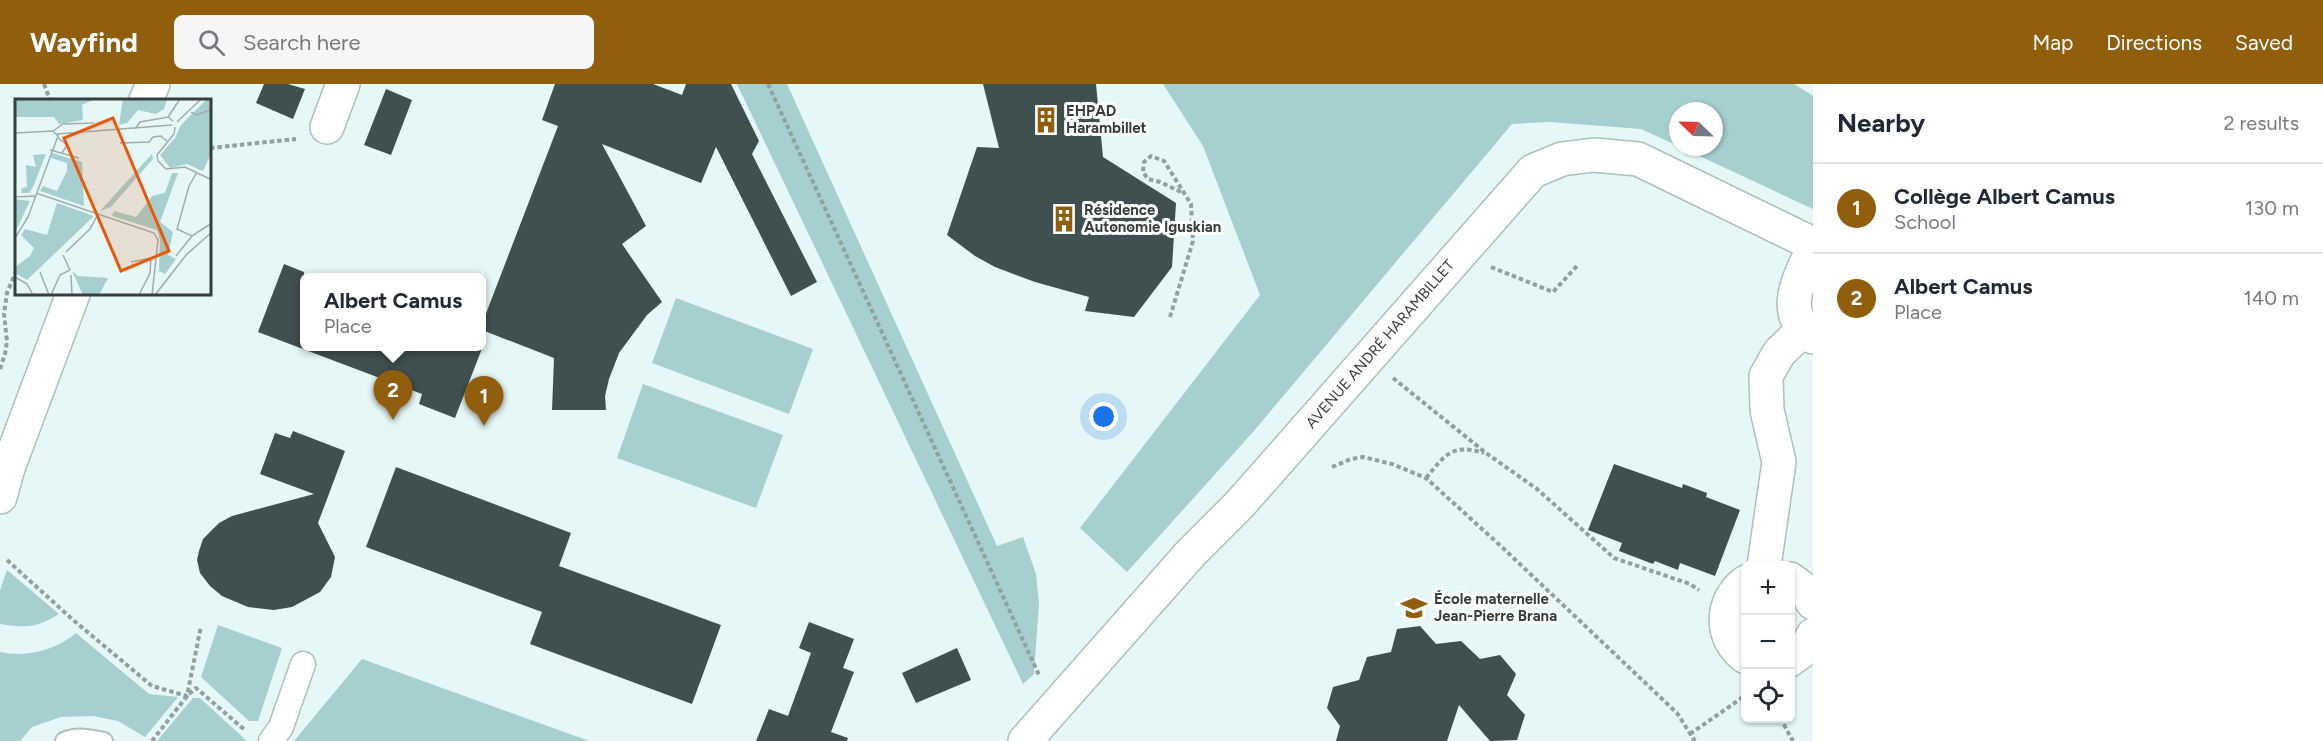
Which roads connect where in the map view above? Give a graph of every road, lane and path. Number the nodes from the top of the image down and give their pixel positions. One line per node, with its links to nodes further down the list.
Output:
1 (45, 84): 5 (path)
2 (153, 84): 6 (street)
3 (343, 84): 7 (street)
4 (768, 84): 35 (path)
5 (50, 99)
6 (146, 99)
7 (327, 128): 8 (path)
8 (212, 148)
9 (1185, 194): 9 (path); 16 (path)
10 (1813, 246): 11 (street, AVENUE ANDRÉ HARAMBILLET); 17 (street)
11 (1460, 254): 12 (path); 18 (street, AVENUE ANDRÉ HARAMBILLET)
12 (1577, 266)
13 (15, 273): 15 (path)
14 (72, 296): 23 (street)
15 (2, 315): 19 (path)
16 (1170, 317)
17 (1808, 334): 25 (street)
18 (1368, 358): 20 (path); 40 (street, AVENUE ANDRÉ HARAMBILLET)
19 (0, 369)
20 (1486, 453): 22 (path); 29 (path)
21 (1332, 468): 22 (path)
22 (1426, 478): 39 (path)
23 (0, 497)
24 (7, 560): 36 (path)
25 (1765, 561)
26 (1795, 582): 28 (street)
27 (1741, 587): 29 (street)
28 (1813, 603)
29 (1727, 609): 32 (street)
30 (201, 626): 36 (path)
31 (1813, 635): 33 (street)
32 (1741, 654)
33 (1795, 657)
34 (303, 664): 41 (street)
35 (1040, 677)
36 (187, 696): 41 (path); 44 (path)
37 (1741, 698): 39 (path)
38 (1783, 723): 46 (path)
39 (1690, 734): 45 (path)
40 (1036, 736)
41 (260, 737)
42 (64, 741): 43 (lane)
43 (104, 741)
44 (152, 741)
45 (1695, 741)
46 (1793, 741)

